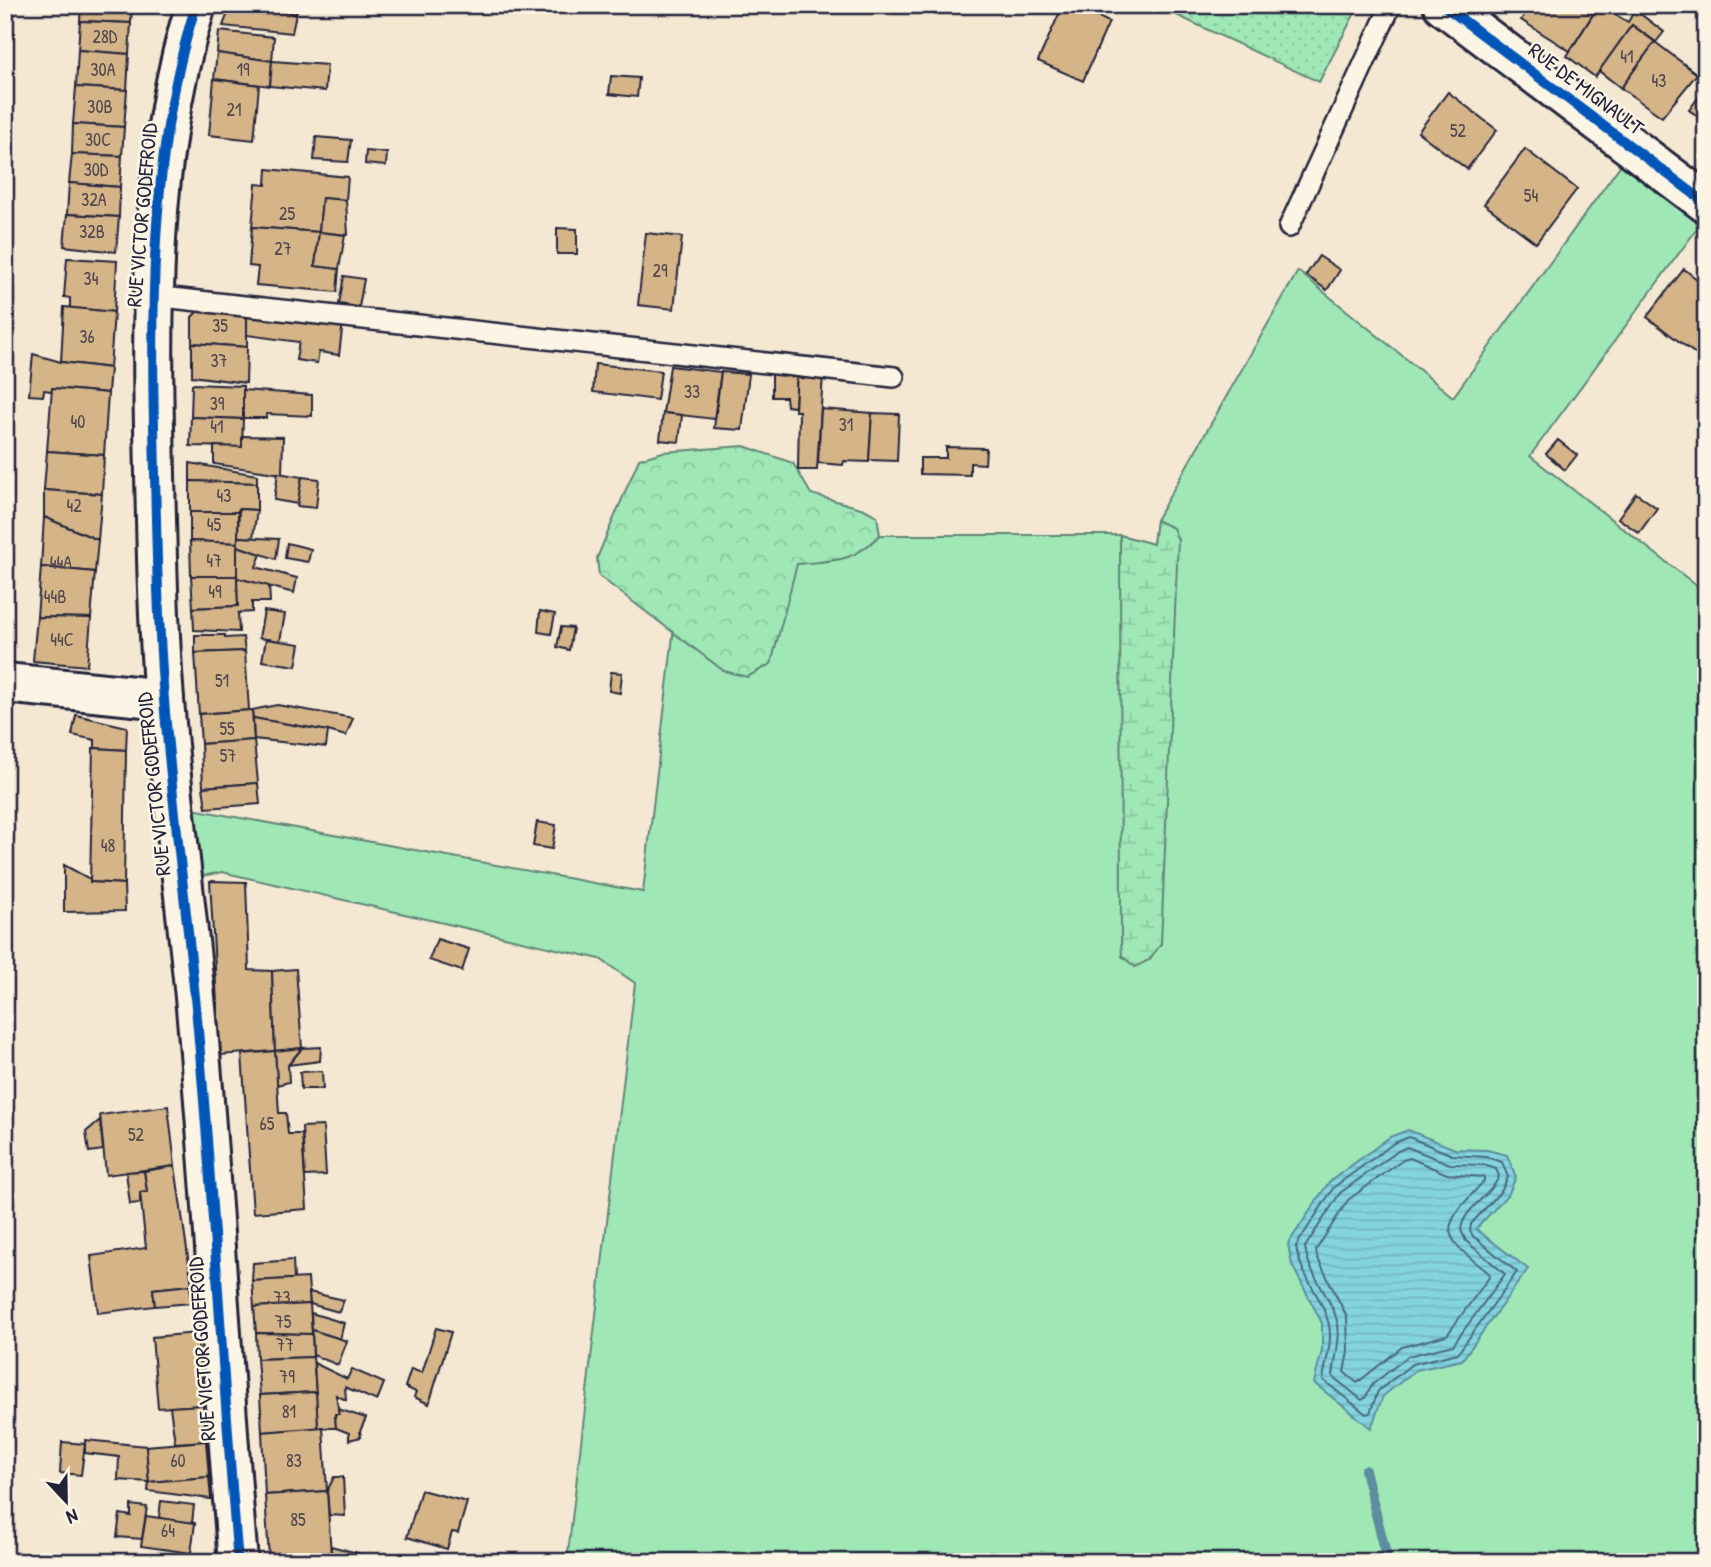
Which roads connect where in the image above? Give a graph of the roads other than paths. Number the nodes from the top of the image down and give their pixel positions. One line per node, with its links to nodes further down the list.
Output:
1 (196, 5): 6 (street, RUE VICTOR GODEFROID)
2 (1391, 5): 5 (lane)
3 (1443, 5): 4 (street, RUE DE MIGNAULT)
4 (1706, 203)
5 (1289, 227)
6 (153, 296): 7 (lane); 9 (street, RUE VICTOR GODEFROID)
7 (894, 377)
8 (5, 684): 9 (street)
9 (164, 698): 10 (street, RUE VICTOR GODEFROID)
10 (238, 1562)

